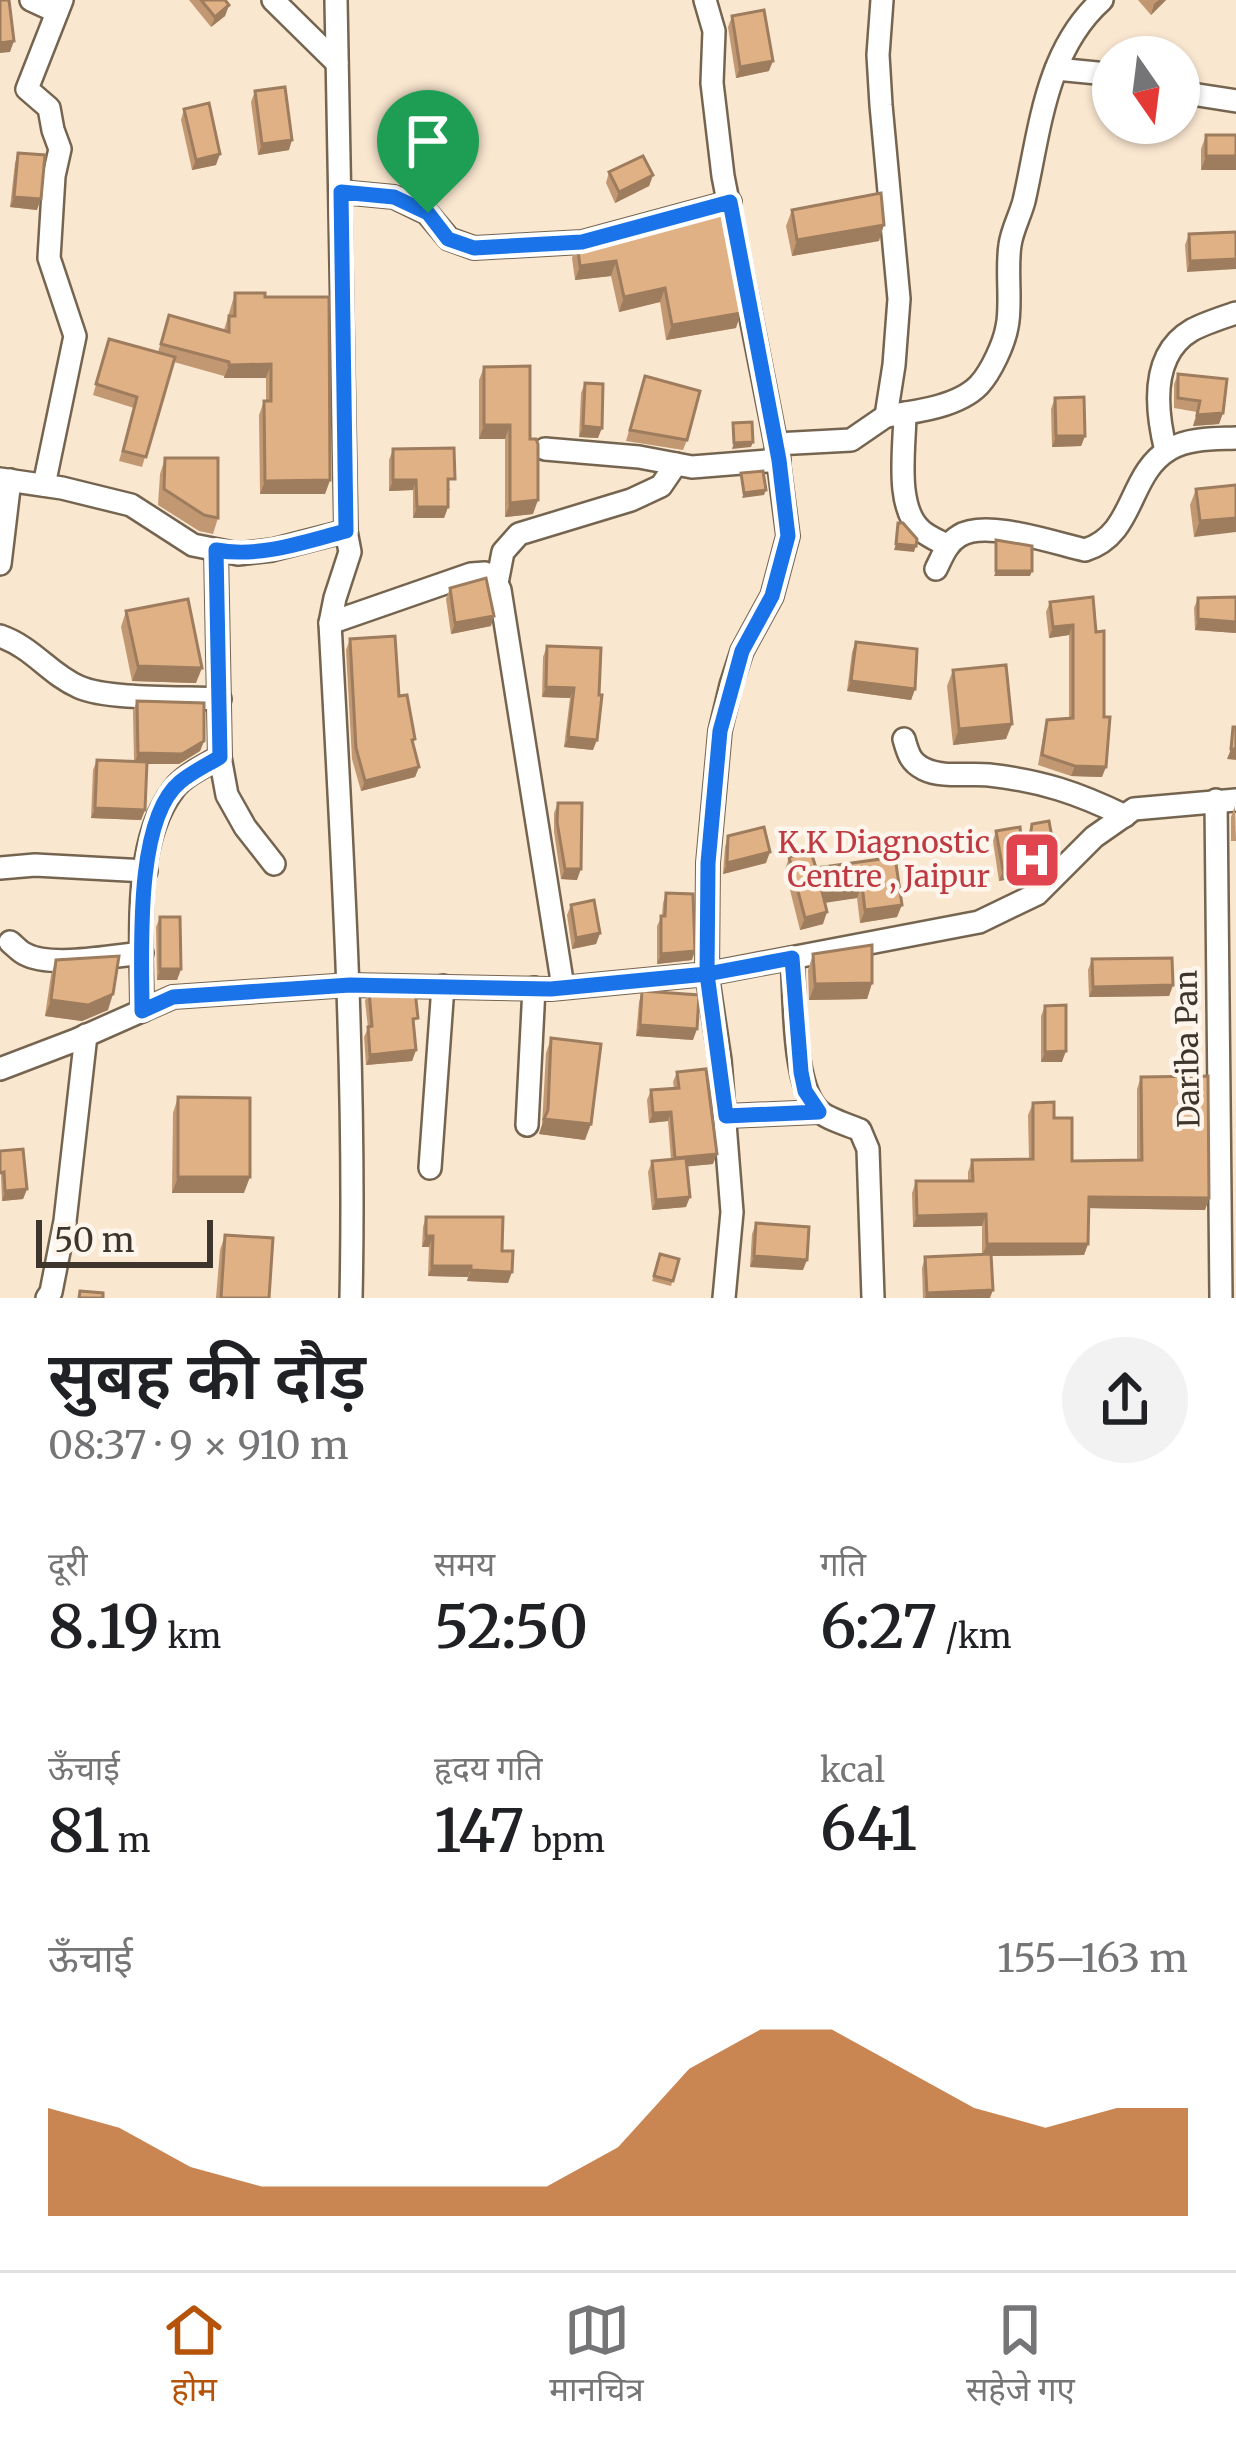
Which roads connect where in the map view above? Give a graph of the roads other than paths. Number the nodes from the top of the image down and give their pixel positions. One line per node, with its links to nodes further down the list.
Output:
1 (31, 0): 7 (street)
2 (273, 0): 8 (street)
3 (336, 0): 8 (street)
4 (704, 0): 14 (street)
5 (882, 0): 16 (street)
6 (1098, 1): 9 (street)
7 (60, 6): 23 (street)
8 (337, 63): 13 (street)
9 (1056, 69): 10 (street); 16 (street)
10 (1092, 73)
11 (1200, 95): 12 (street)
12 (1236, 100)
13 (341, 192): 14 (street); 24 (street)
14 (730, 202): 20 (street)
15 (1236, 313): 19 (street)
16 (896, 415): 20 (street); 25 (street)
17 (1236, 438): 19 (street)
18 (545, 448): 21 (street)
19 (1166, 451): 25 (street)
20 (777, 452): 21 (street); 43 (street)
21 (676, 464): 29 (street)
22 (5, 480): 23 (street); 27 (street)
23 (44, 485): 26 (street)
24 (346, 531): 26 (street); 30 (street)
25 (948, 546): 28 (street)
26 (216, 550): 32 (street)
27 (0, 564)
28 (936, 569)
29 (497, 583): 30 (street); 47 (street)
30 (330, 623): 44 (street)
31 (0, 636): 32 (street)
32 (220, 699): 34 (street)
33 (904, 739): 36 (street)
34 (220, 757): 37 (street); 39 (street)
35 (1226, 800): 36 (street); 59 (street, Dariba Pan)
36 (1125, 816): 42 (street)
37 (274, 864)
38 (0, 868): 39 (street)
39 (146, 871): 41 (street)
40 (10, 942): 41 (street)
41 (142, 953): 48 (street)
42 (792, 958): 43 (street); 51 (street)
43 (707, 974): 47 (street); 52 (street)
44 (350, 985): 45 (street); 48 (street); 56 (street)
45 (442, 986): 46 (street); 54 (street)
46 (534, 988): 47 (street); 53 (street)
47 (563, 988)
48 (142, 1011): 49 (street)
49 (86, 1035): 50 (street); 55 (street)
50 (0, 1069)
51 (819, 1112): 52 (street); 58 (street)
52 (726, 1116): 57 (street)
53 (526, 1125)
54 (430, 1168)
55 (47, 1298)
56 (350, 1298)
57 (724, 1298)
58 (873, 1298)
59 (1221, 1298)

